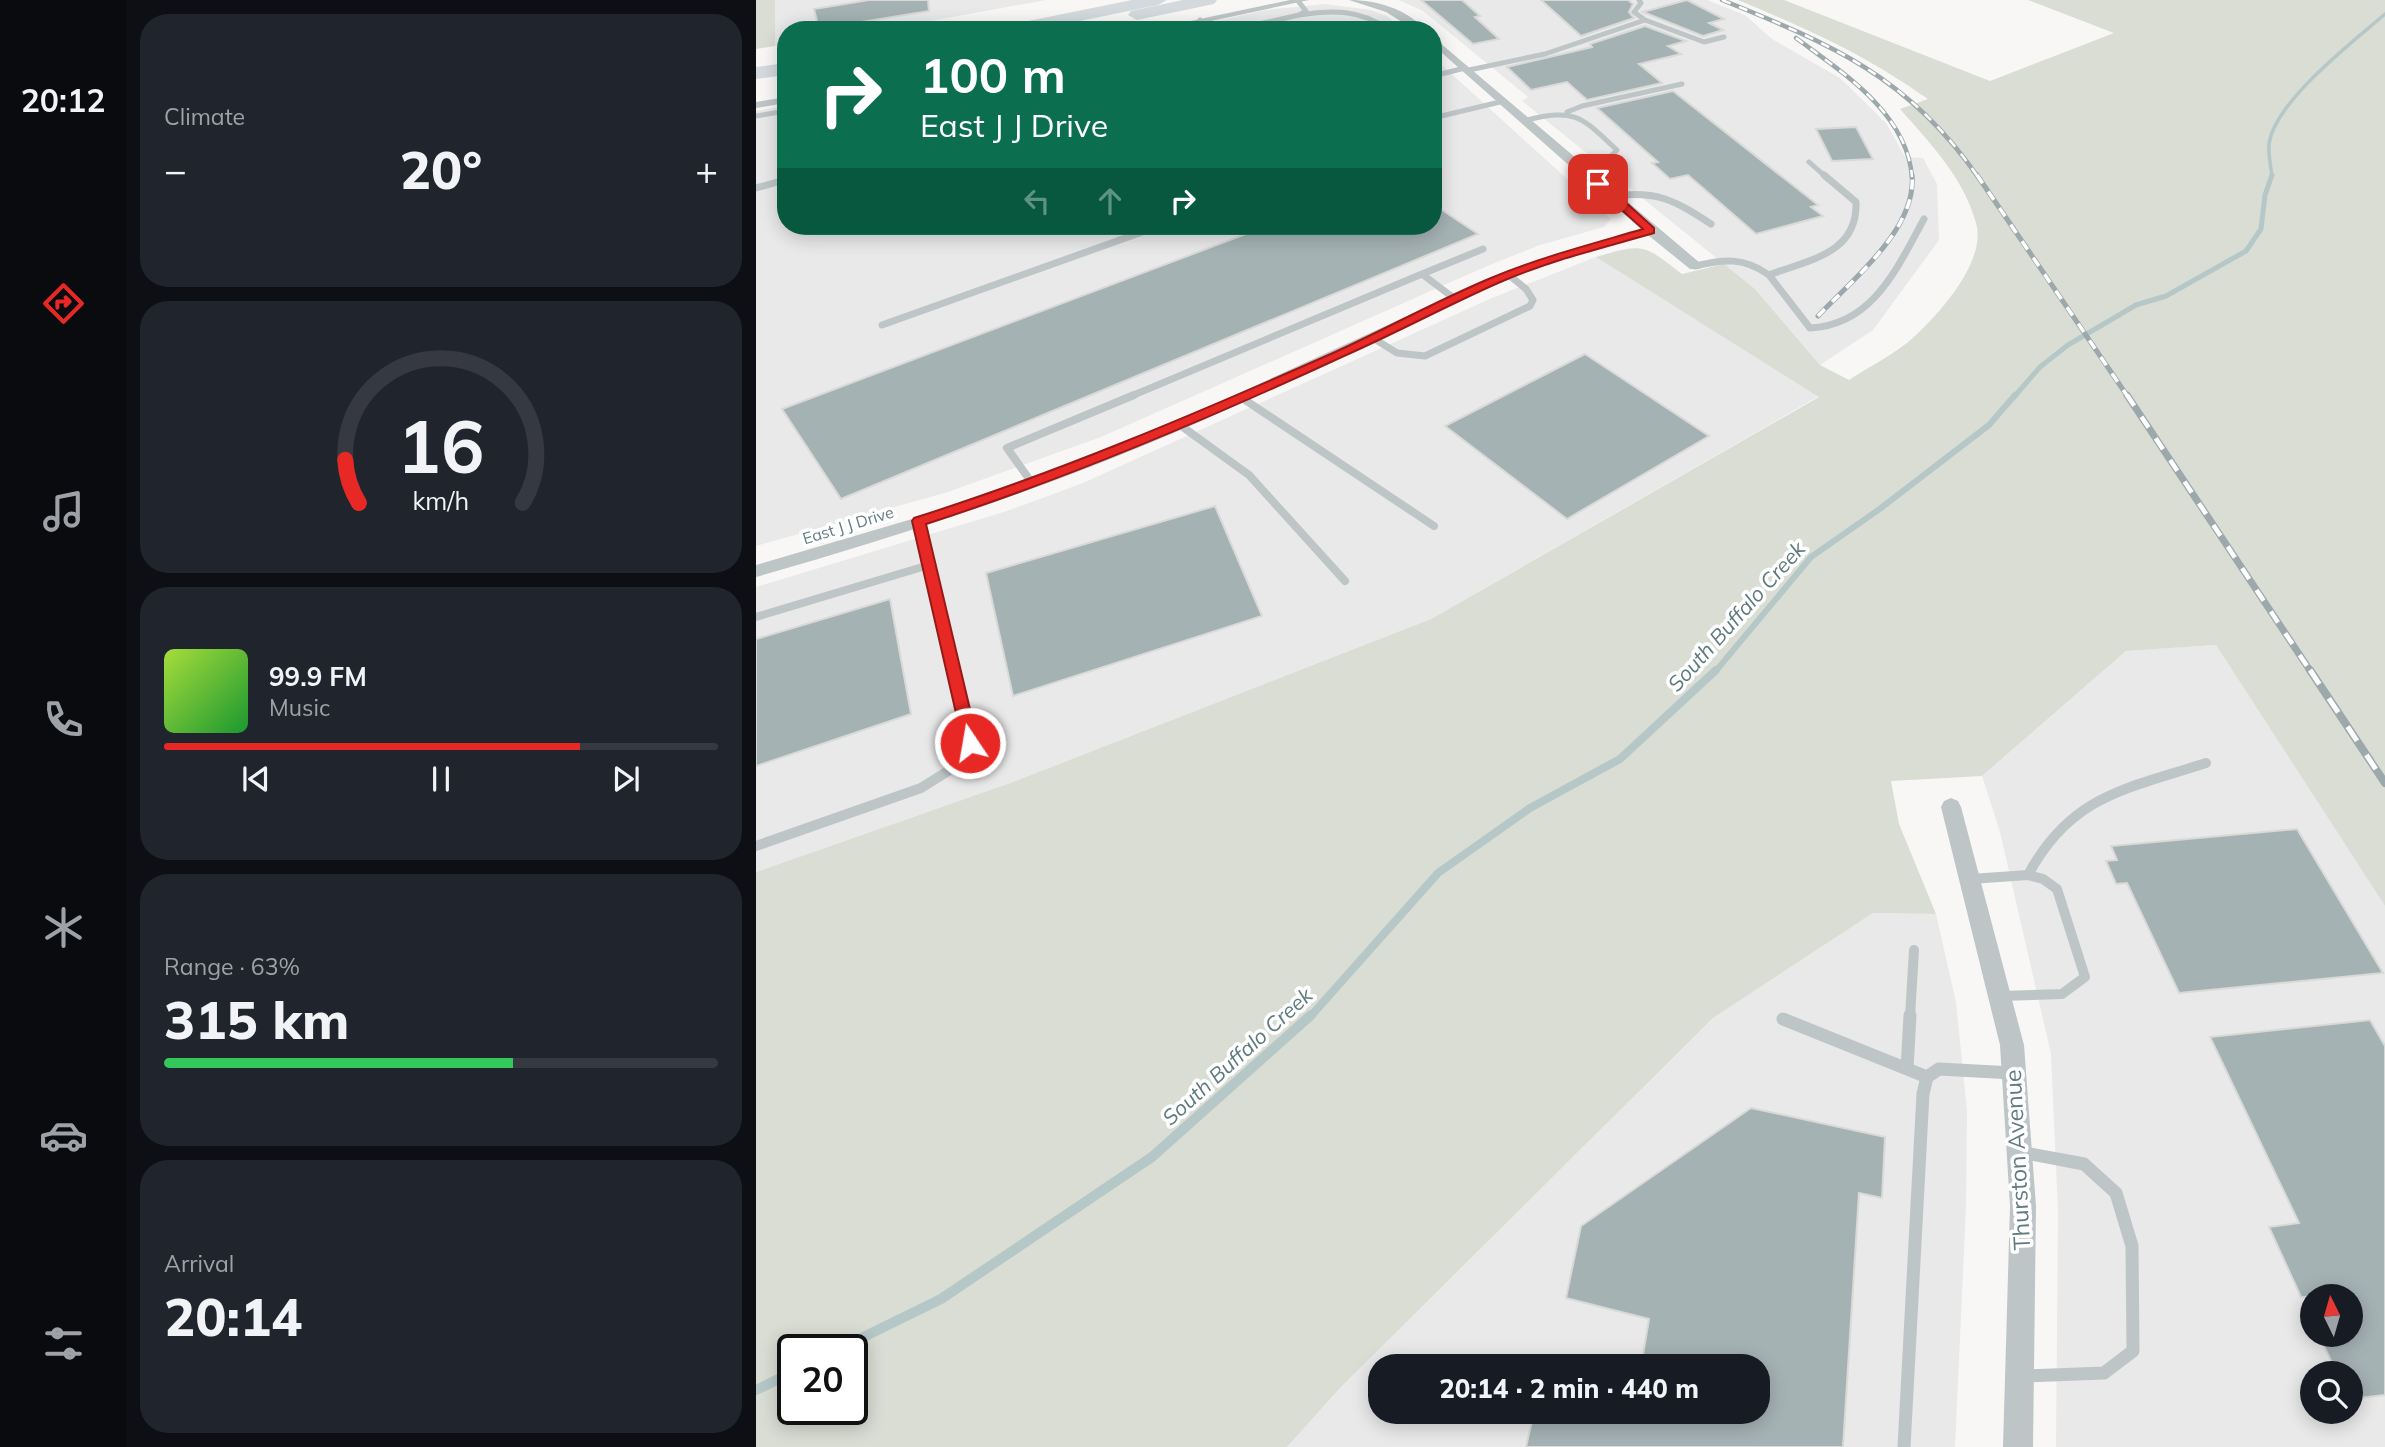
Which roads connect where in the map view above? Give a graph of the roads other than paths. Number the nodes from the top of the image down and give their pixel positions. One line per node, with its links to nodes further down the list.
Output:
1 (1158, 0): 10 (highway)
2 (1208, 0): 11 (highway)
3 (1304, 0): 6 (street)
4 (1354, 0): 15 (street)
5 (1639, 0): 9 (lane)
6 (1298, 1): 7 (lane); 8 (street)
7 (1300, 15): 13 (lane); 14 (lane)
8 (1200, 20): 12 (street)
9 (1645, 20): 16 (lane); 18 (lane)
10 (1053, 21)
11 (1108, 21)
12 (1195, 21)
13 (1273, 21)
14 (1380, 21)
15 (1411, 21)
16 (1724, 37)
17 (1442, 48): 18 (street)
18 (1467, 69): 21 (lane); 26 (street)
19 (777, 70): 20 (highway)
20 (756, 73)
21 (1442, 73)
22 (777, 82): 24 (highway)
23 (1682, 84): 29 (lane)
24 (756, 85)
25 (777, 101): 27 (street)
26 (1504, 101): 31 (lane); 32 (street)
27 (756, 104)
28 (777, 112): 30 (lane)
29 (1566, 113): 32 (lane); 34 (lane)
30 (756, 116)
31 (1442, 116)
32 (1527, 120): 34 (street)
33 (1809, 162): 46 (lane)
34 (1584, 171): 37 (street)
35 (777, 181): 36 (lane)
36 (756, 188)
37 (1612, 196): 39 (lane); 40 (street)
38 (1924, 219): 46 (lane)
39 (1711, 224)
40 (1650, 230): 43 (street); 45 (street, East J J Drive)
41 (1134, 235): 48 (lane)
42 (1483, 249): 44 (lane)
43 (1695, 266): 46 (lane)
44 (1422, 274): 47 (lane); 52 (lane)
45 (1509, 275): 47 (street, East J J Drive); 49 (lane)
46 (1769, 275)
47 (1455, 299): 49 (street, East J J Drive)
48 (882, 325)
49 (1373, 338): 50 (street, East J J Drive)
50 (1241, 398): 51 (street, East J J Drive); 54 (lane)
51 (1180, 425): 52 (street, East J J Drive); 57 (lane)
52 (1032, 484): 53 (street, East J J Drive)
53 (918, 521): 55 (lane); 56 (street, East J J Drive)
54 (1434, 526)
55 (929, 565): 58 (lane); 61 (lane)
56 (756, 571)
57 (1345, 581)
58 (756, 617)
59 (2206, 763): 62 (lane)
60 (1951, 807): 63 (street, Thurston Avenue)
61 (756, 846)
62 (2028, 875): 63 (lane); 65 (lane)
63 (1971, 878): 65 (street, Thurston Avenue)
64 (1914, 950): 67 (lane)
65 (2000, 996): 68 (street, Thurston Avenue)
66 (1783, 1019): 67 (lane)
67 (1907, 1069): 69 (lane)
68 (2014, 1073): 69 (lane); 70 (street, Thurston Avenue)
69 (1927, 1077): 72 (lane)
70 (2019, 1152): 71 (street, Thurston Avenue); 71 (lane)
71 (2020, 1376): 73 (street, Thurston Avenue)
72 (1904, 1447)
73 (2018, 1447)

